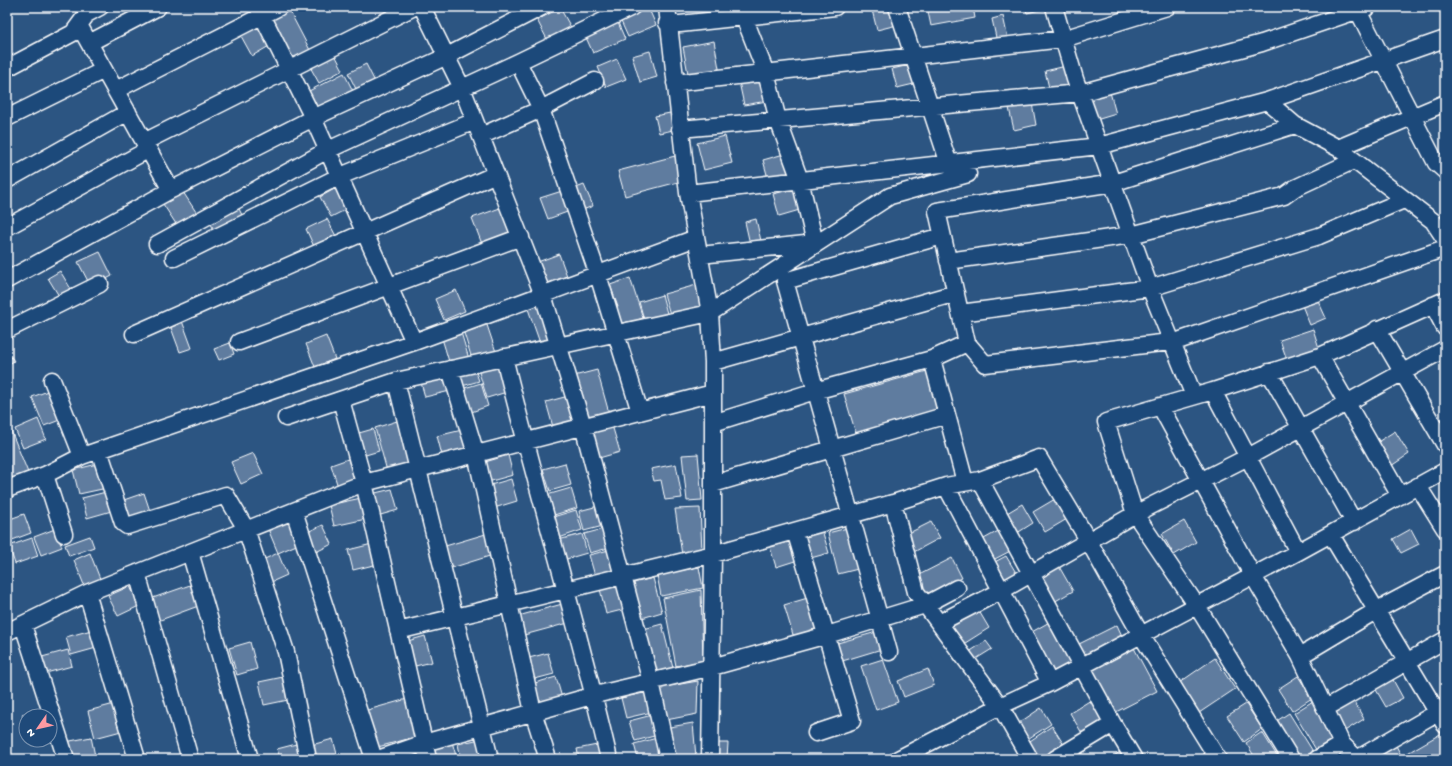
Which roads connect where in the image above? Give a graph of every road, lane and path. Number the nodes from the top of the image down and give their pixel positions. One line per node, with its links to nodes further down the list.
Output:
1 (100, 7): 16 (street)
2 (158, 7): 19 (street)
3 (279, 7): 13 (street)
4 (414, 7): 26 (street)
5 (422, 7): 20 (street)
6 (542, 7): 20 (street)
7 (632, 7): 23 (street)
8 (835, 7): 14 (street)
9 (897, 7): 21 (street)
10 (1054, 7): 17 (street)
11 (1167, 7): 17 (street)
12 (1361, 8): 22 (street); 32 (street)
13 (260, 11): 26 (street); 31 (street)
14 (744, 12): 15 (street); 27 (street)
15 (667, 15): 29 (street)
16 (79, 25): 19 (street); 24 (street)
17 (1064, 39): 21 (street); 32 (street)
18 (1445, 39): 22 (street)
19 (89, 43): 25 (street)
20 (447, 56): 30 (street); 40 (street)
21 (912, 56): 27 (street); 35 (street)
22 (1385, 61): 33 (street); 38 (street)
23 (518, 62): 30 (street); 36 (street)
24 (7, 68)
25 (104, 70): 31 (street); 39 (street)
26 (287, 70): 40 (street); 46 (street)
27 (766, 73): 29 (street); 41 (street)
28 (595, 81): 36 (street)
29 (675, 83): 44 (street)
30 (462, 88): 42 (street); 49 (street)
31 (116, 90): 37 (street)
32 (1080, 93): 35 (street); 47 (street)
33 (1267, 101): 43 (street); 47 (street)
34 (1445, 103): 38 (street)
35 (929, 107): 41 (street); 51 (street)
36 (541, 109): 45 (street); 77 (street)
37 (128, 112): 46 (street); 56 (street)
38 (1412, 117): 48 (street); 52 (street)
39 (7, 118)
40 (313, 118): 49 (street); 59 (street)
41 (778, 120): 44 (street); 57 (street)
42 (475, 121): 45 (street); 55 (street)
43 (1295, 125): 48 (street); 58 (street)
44 (680, 129): 60 (street)
45 (481, 136): 53 (street)
46 (146, 145): 59 (street); 63 (street)
47 (1100, 146): 51 (street); 58 (street)
48 (1338, 148): 50 (street)
49 (326, 151): 55 (street); 70 (street)
50 (1353, 161): 61 (street); 65 (street)
51 (949, 164): 57 (street)
52 (1445, 171)
53 (496, 174): 64 (street); 67 (street)
54 (968, 174): 71 (street)
55 (338, 177): 64 (street); 74 (street)
56 (7, 180)
57 (800, 180): 60 (street); 71 (street)
58 (1113, 183): 65 (street); 66 (street)
59 (170, 190): 76 (street)
60 (688, 193): 68 (street)
61 (1404, 200): 62 (street); 80 (street)
62 (1439, 217): 69 (street)
63 (7, 227)
64 (363, 232): 79 (street); 89 (street)
65 (1131, 235): 75 (street); 80 (street)
66 (942, 236): 75 (street); 91 (street)
67 (521, 237): 79 (street); 82 (street)
68 (696, 238): 73 (street); 77 (street)
69 (1445, 239)
70 (157, 244)
71 (815, 244): 73 (street); 85 (street)
72 (1445, 248): 94 (street)
73 (700, 255): 85 (street)
74 (174, 258)
75 (948, 261): 81 (street)
76 (9, 274)
77 (598, 275): 82 (street); 90 (street)
78 (100, 284): 88 (street)
79 (388, 285): 92 (street); 93 (street)
80 (1150, 288): 84 (street); 94 (street)
81 (956, 293): 84 (street); 91 (street)
82 (544, 295): 93 (street); 96 (street)
83 (1439, 303): 86 (street); 87 (street)
84 (960, 312): 95 (street)
85 (710, 313): 90 (street); 101 (street)
86 (1445, 328)
87 (1377, 329): 98 (street); 104 (street)
88 (7, 330)
89 (134, 334)
90 (617, 334): 96 (street); 114 (street)
91 (800, 336): 101 (street); 107 (street)
92 (238, 342)
93 (414, 342): 122 (street)
94 (1172, 342): 95 (street); 110 (street)
95 (967, 343): 100 (street)
96 (560, 346): 99 (street); 118 (street)
97 (1445, 349): 104 (street)
98 (1320, 356): 103 (street); 112 (street)
99 (504, 357): 102 (street); 120 (street)
100 (932, 358): 107 (street); 115 (street)
101 (713, 362): 109 (street)
102 (450, 369): 106 (street); 124 (street)
103 (1268, 372): 108 (street); 119 (street)
104 (1402, 372): 112 (street); 121 (street)
105 (52, 380): 125 (street)
106 (396, 381): 111 (street); 127 (street)
107 (815, 391): 117 (street); 123 (street)
108 (1212, 391): 110 (street); 126 (street)
109 (713, 393): 114 (street); 117 (street)
110 (1194, 396): 113 (street)
111 (341, 400): 116 (street); 132 (street)
112 (1347, 403): 119 (street); 137 (street)
113 (1160, 406): 131 (street); 141 (street)
114 (640, 412): 118 (street)
115 (947, 415): 123 (street); 130 (street)
116 (286, 418)
117 (713, 423): 133 (street)
118 (583, 426): 120 (street); 155 (street)
119 (1300, 428): 126 (street); 142 (street)
120 (525, 442): 124 (street); 158 (street)
121 (1445, 445)
122 (99, 450): 125 (street); 143 (street)
123 (832, 451): 133 (street); 140 (street)
124 (476, 454): 127 (street); 161 (street)
125 (82, 456): 129 (street)
126 (1248, 457): 131 (street); 150 (street)
127 (419, 469): 132 (street); 165 (street)
128 (1445, 471): 135 (street)
129 (45, 475): 136 (street); 146 (street)
130 (972, 481): 134 (street); 148 (street); 153 (street)
131 (1201, 481): 141 (street); 156 (street)
132 (364, 483): 139 (street); 169 (street)
133 (713, 484): 151 (street)
134 (946, 486): 138 (street); 159 (street)
135 (1418, 486): 137 (street); 144 (street)
136 (7, 489)
137 (1400, 496): 142 (street)
138 (892, 503): 140 (street); 162 (street)
139 (294, 511): 143 (street); 196 (street)
140 (850, 514): 145 (street); 166 (street)
141 (1135, 514): 148 (street); 163 (street)
142 (1354, 522): 147 (street)
143 (246, 529): 149 (street); 195 (street)
144 (1445, 529)
145 (795, 531): 151 (street); 171 (street)
146 (64, 534)
147 (1331, 535): 150 (street); 164 (street)
148 (1088, 540): 153 (street); 172 (street)
149 (190, 552): 152 (street); 194 (street)
150 (1298, 552): 156 (street)
151 (713, 554): 155 (street); 178 (street)
152 (136, 573): 160 (street); 193 (street)
153 (1031, 573): 159 (street); 177 (street)
154 (1445, 574): 164 (street)
155 (623, 576): 158 (street); 179 (street)
156 (1253, 576): 163 (street); 175 (street)
157 (957, 588): 162 (street)
158 (567, 590): 161 (street); 181 (street)
159 (1001, 591): 167 (street); 180 (street)
160 (87, 593): 168 (street); 192 (street)
161 (511, 604): 165 (street); 184 (street)
162 (925, 605): 166 (street); 167 (street)
163 (1197, 606): 172 (street); 209 (street)
164 (1377, 610): 175 (street); 176 (street)
165 (455, 617): 169 (street); 187 (street)
166 (879, 618): 171 (street); 174 (street)
167 (939, 623): 182 (street)
168 (23, 625): 170 (street); 191 (street)
169 (398, 631): 189 (street)
170 (7, 632)
171 (827, 635): 178 (street); 188 (street)
172 (1140, 635): 177 (street); 208 (street)
173 (1445, 640): 176 (street)
174 (889, 652)
175 (1300, 656): 183 (street)
176 (1408, 662): 183 (street); 185 (street)
177 (1082, 666): 180 (street); 186 (street)
178 (712, 667): 179 (street); 203 (street)
179 (650, 682): 181 (street); 202 (street)
180 (1050, 683): 182 (street)
181 (594, 695): 184 (street); 201 (street)
182 (1000, 706): 204 (street); 205 (street)
183 (1326, 708): 190 (street)
184 (533, 712): 187 (street); 200 (street)
185 (1443, 715): 190 (street)
186 (1113, 724): 206 (street); 207 (street)
187 (482, 726): 189 (street); 199 (street)
188 (816, 733)
189 (424, 743): 197 (street); 198 (street)
190 (1342, 744): 210 (street)
191 (66, 759)
192 (137, 759)
193 (190, 759)
194 (250, 759)
195 (308, 759)
196 (374, 759)
197 (378, 759)
198 (428, 759)
199 (490, 759)
200 (548, 759)
201 (609, 759)
202 (668, 759)
203 (710, 759)
204 (898, 759)
205 (1030, 759)
206 (1055, 759)
207 (1134, 759)
208 (1218, 759)
209 (1291, 759)
210 (1317, 759)

